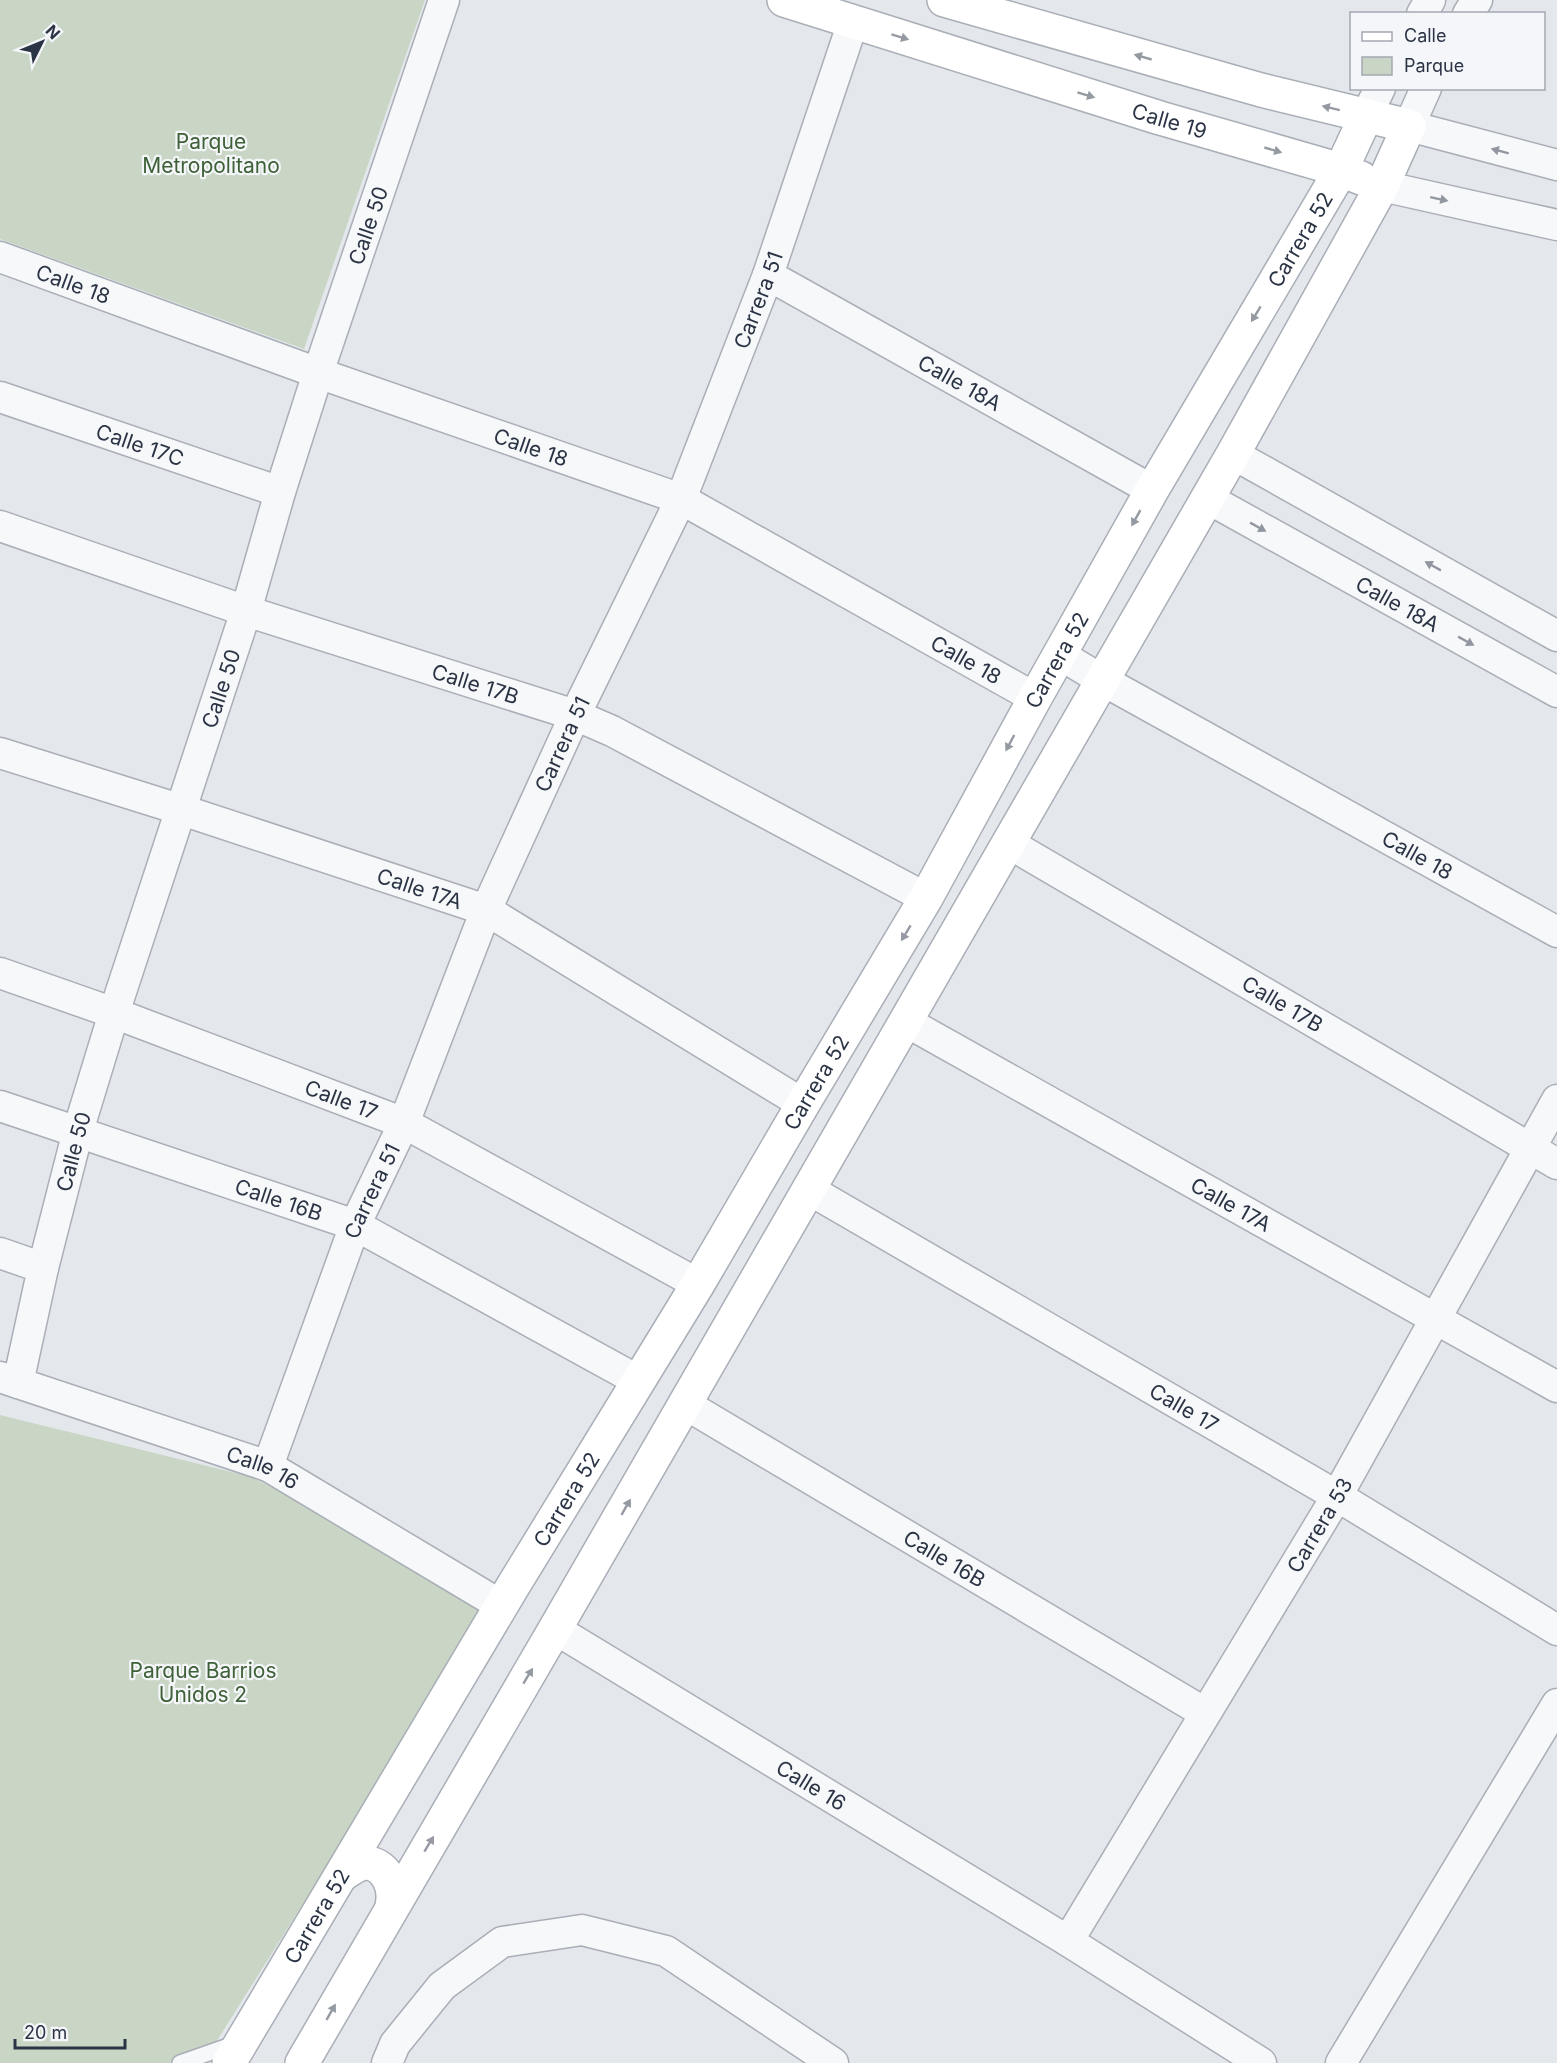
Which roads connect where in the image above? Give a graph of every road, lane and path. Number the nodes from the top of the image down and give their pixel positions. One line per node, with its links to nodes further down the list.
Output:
1 (444, 0): 14 (street, Calle 50)
2 (784, 0): 4 (main road, Calle 19)
3 (944, 0): 6 (main road, one-way to 3)
4 (853, 22): 9 (main road, Calle 19, one-way to 9); 13 (street, Carrera 51)
5 (1425, 90): 7 (street, Carrera 52)
6 (1373, 102): 7 (main road); 9 (main road, Carrera 52)
7 (1408, 126): 8 (street, one-way to 7); 10 (main road, Carrera 52)
8 (1557, 165)
9 (1341, 170): 10 (main road, Calle 19); 17 (main road, Carrera 52, one-way to 17)
10 (1382, 186): 11 (street, Calle 19, one-way to 11); 16 (main road, Carrera 52)
11 (1557, 225)
12 (0, 256): 14 (street, Calle 18)
13 (768, 275): 17 (street, Calle 18A); 20 (street, Carrera 51)
14 (318, 373): 18 (street, Calle 50); 20 (street, Calle 18)
15 (0, 397): 18 (street, Calle 17C)
16 (1233, 454): 19 (main road, Carrera 52); 23 (street, one-way to 16)
17 (1152, 490): 24 (main road, Carrera 52, one-way to 24)
18 (280, 492): 22 (street, Calle 50)
19 (1207, 498): 25 (main road, Carrera 52); 26 (street, Calle 18A, one-way to 26)
20 (681, 499): 27 (street, Calle 18); 28 (street, Carrera 51)
21 (0, 526): 22 (street, Calle 17B)
22 (246, 611): 28 (street, Calle 17B); 30 (street, Calle 50)
23 (1557, 636)
24 (1059, 654): 25 (street, Calle 18); 27 (main road, Carrera 52)
25 (1102, 680): 31 (main road, Carrera 52); 34 (street, Calle 18)
26 (1557, 692)
27 (1035, 698): 32 (main road, Carrera 52, one-way to 32)
28 (575, 715): 32 (street, Calle 17B); 33 (street, Carrera 51)
29 (0, 753): 30 (street, Calle 17A)
30 (182, 810): 33 (street, Calle 17A); 36 (street, Calle 50)
31 (1010, 844): 37 (main road, Carrera 52); 43 (street, Calle 17B)
32 (926, 898): 39 (main road, Carrera 52, one-way to 39)
33 (486, 910): 39 (street, Calle 17A); 41 (street, Carrera 51)
34 (1557, 932)
35 (0, 973): 36 (street, Calle 17)
36 (114, 1013): 41 (street, Calle 17); 42 (street, Calle 50)
37 (905, 1021): 45 (main road, Carrera 52); 50 (street, Calle 17A)
38 (1557, 1100): 43 (street, Carrera 53)
39 (802, 1104): 49 (main road, Carrera 52)
40 (0, 1106): 42 (street, Calle 16B)
41 (404, 1123): 46 (street, Carrera 51); 49 (street, Calle 17)
42 (78, 1131): 46 (street, Calle 16B); 48 (street, Calle 50)
43 (1529, 1148): 44 (street, Calle 17B); 50 (street, Carrera 53)
44 (1557, 1164)
45 (808, 1189): 54 (main road, Carrera 52); 56 (street, Calle 17)
46 (355, 1225): 52 (street, Calle 16B); 55 (street, Carrera 51)
47 (0, 1253): 48 (street)
48 (43, 1268): 51 (street, Calle 50)
49 (698, 1284): 52 (main road, Carrera 52)
50 (1436, 1318): 53 (street, Calle 17A); 56 (street, Carrera 53)
51 (9, 1380): 55 (street, Calle 16)
52 (637, 1380): 57 (main road, Carrera 52)
53 (1557, 1387)
54 (685, 1404): 58 (main road, Carrera 52, one-way to 54); 61 (street, Calle 16B)
55 (268, 1466): 57 (street, Calle 16)
56 (1337, 1496): 59 (street, Calle 17); 61 (street, Carrera 53)
57 (502, 1606): 62 (main road, Carrera 52)
58 (555, 1629): 63 (main road, Carrera 52, one-way to 58); 64 (street, Calle 16)
59 (1557, 1630)
60 (1557, 1704): 71 (street)
61 (1205, 1713): 64 (street, Carrera 53)
62 (342, 1875): 63 (main road); 65 (main road, Carrera 52)
63 (392, 1906): 67 (main road, Carrera 52, one-way to 63)
64 (1068, 1941): 70 (street, Calle 16)
65 (236, 2052): 66 (lane)
66 (180, 2063)
67 (302, 2063)
68 (387, 2063): 69 (street)
69 (833, 2063)
70 (1261, 2063)
71 (1341, 2063)

